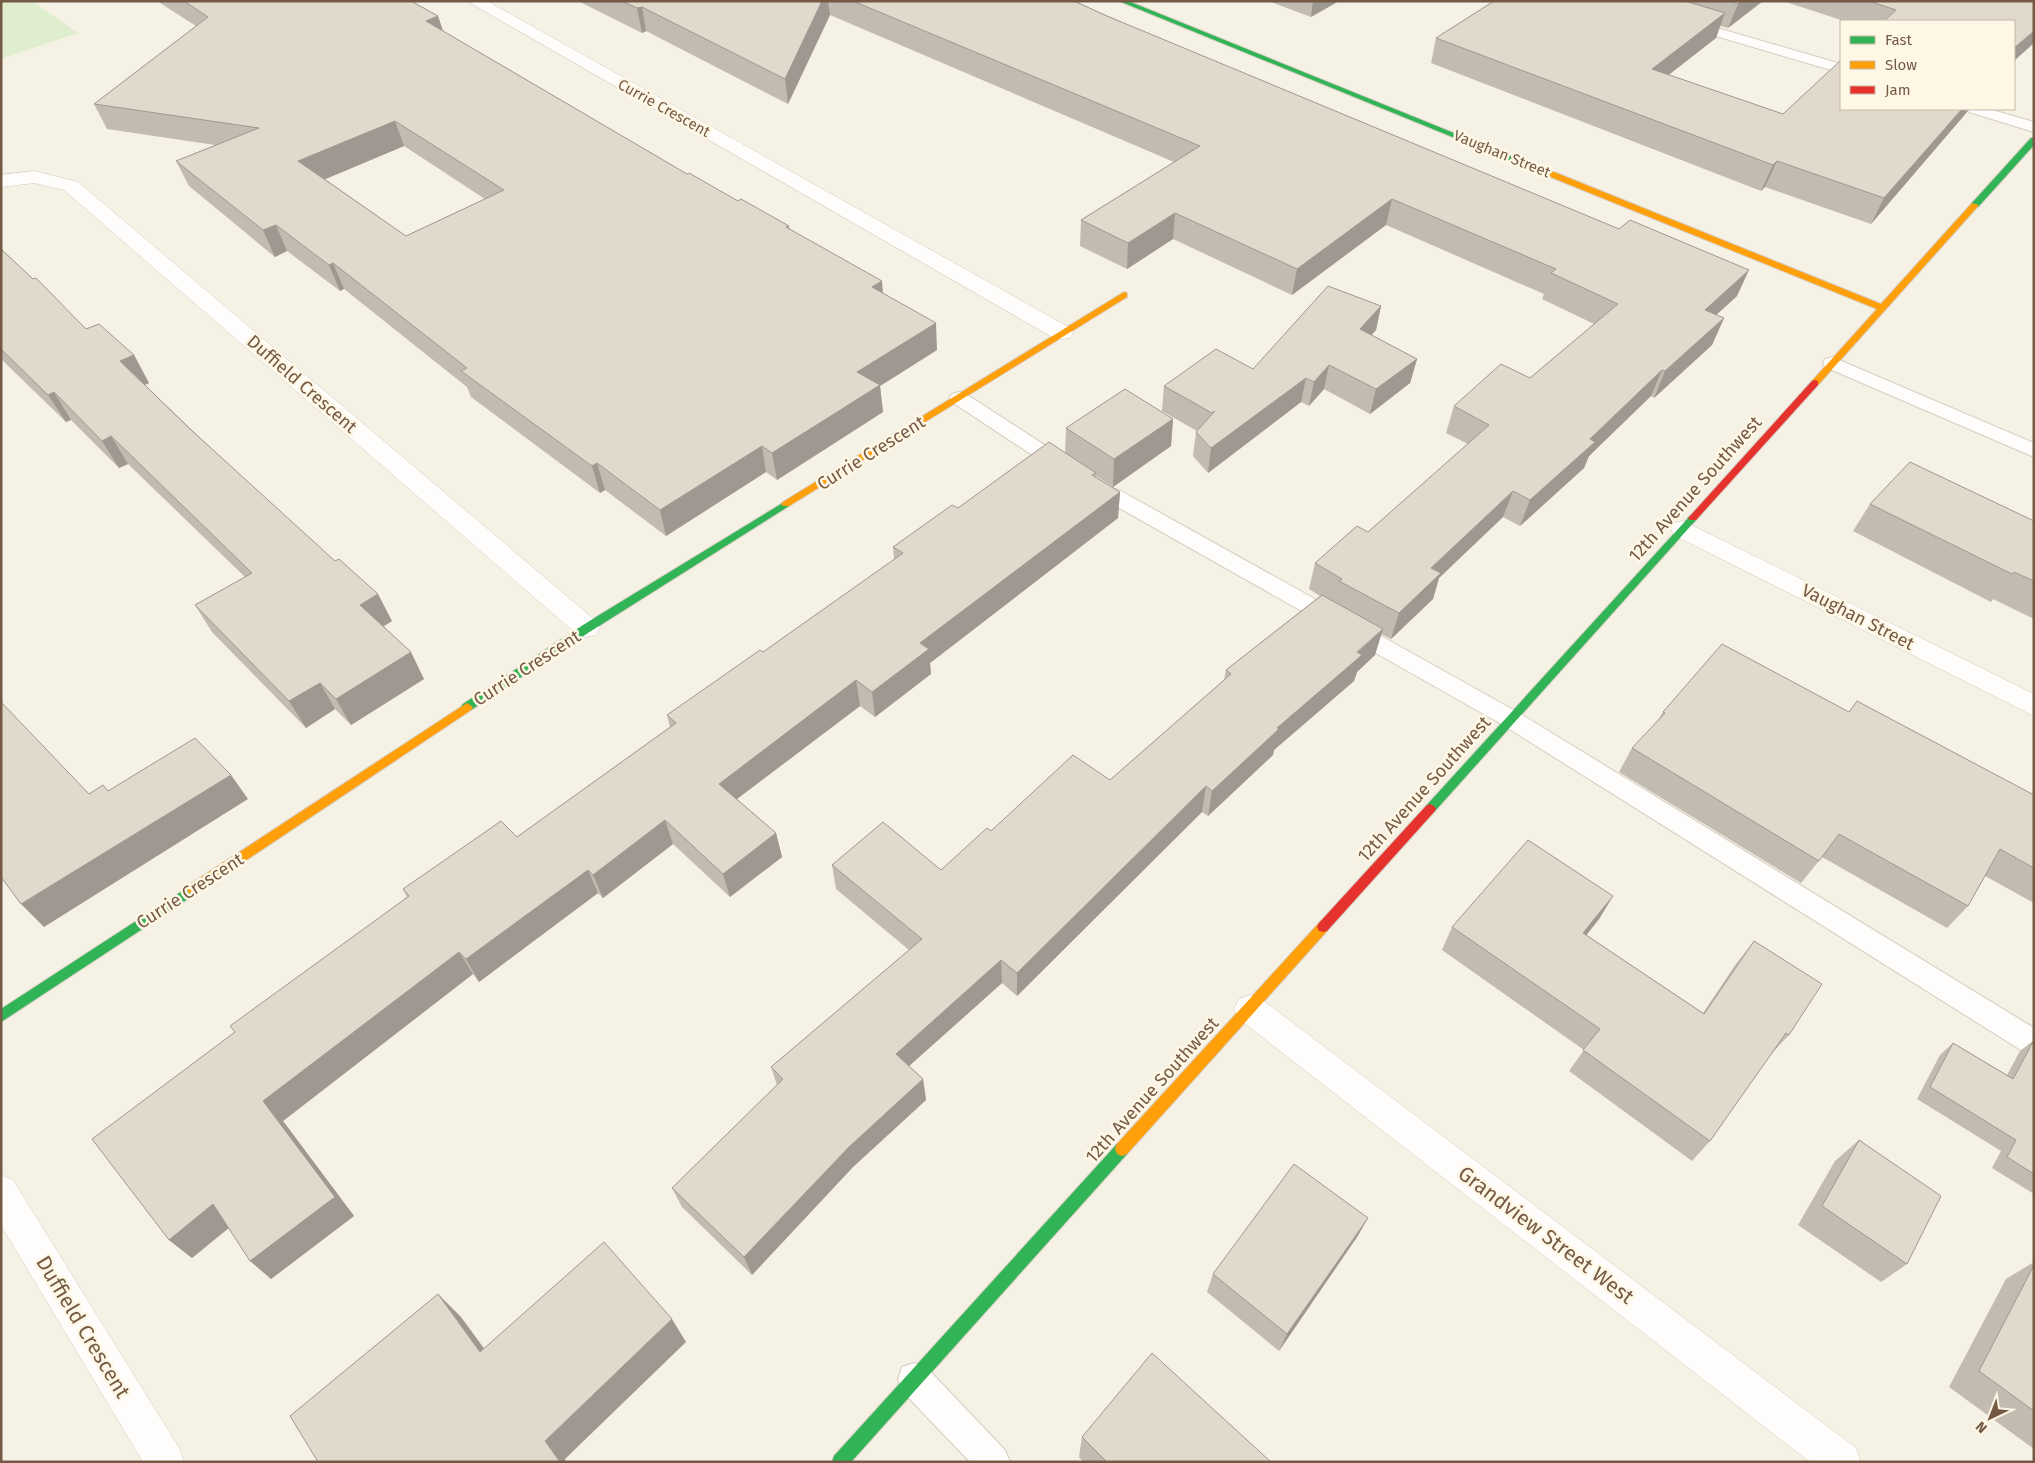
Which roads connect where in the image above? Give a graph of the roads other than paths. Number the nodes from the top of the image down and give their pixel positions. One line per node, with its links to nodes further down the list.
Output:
1 (475, 1): 11 (street, Currie Crescent)
2 (1122, 1): 10 (street, Vaughan Street)
3 (1672, 18): 4 (lane)
4 (1840, 69)
5 (1977, 110): 6 (lane)
6 (2034, 127)
7 (2034, 140): 10 (street, 12th Avenue Southwest)
8 (1, 181): 16 (street, Duffield Crescent)
9 (1124, 295): 11 (street, Currie Crescent)
10 (1883, 308): 12 (street, 12th Avenue Southwest)
11 (1062, 333): 13 (street, Currie Crescent)
12 (1832, 363): 14 (lane); 15 (street, 12th Avenue Southwest)
13 (959, 398): 16 (street, Currie Crescent); 18 (lane)
14 (2034, 451)
15 (1683, 528): 17 (street, Vaughan Street); 18 (street, 12th Avenue Southwest)
16 (588, 628): 20 (street, Currie Crescent)
17 (2034, 706)
18 (1510, 719): 19 (street, 12th Avenue Southwest); 21 (lane)
19 (1250, 1009): 23 (street, 12th Avenue Southwest); 27 (street, Grandview Street West)
20 (1, 1016)
21 (2034, 1043)
22 (1, 1192): 24 (street, Duffield Crescent)
23 (914, 1379): 25 (street, 12th Avenue Southwest); 26 (lane)
24 (165, 1462)
25 (840, 1462)
26 (993, 1462)
27 (1842, 1462)

